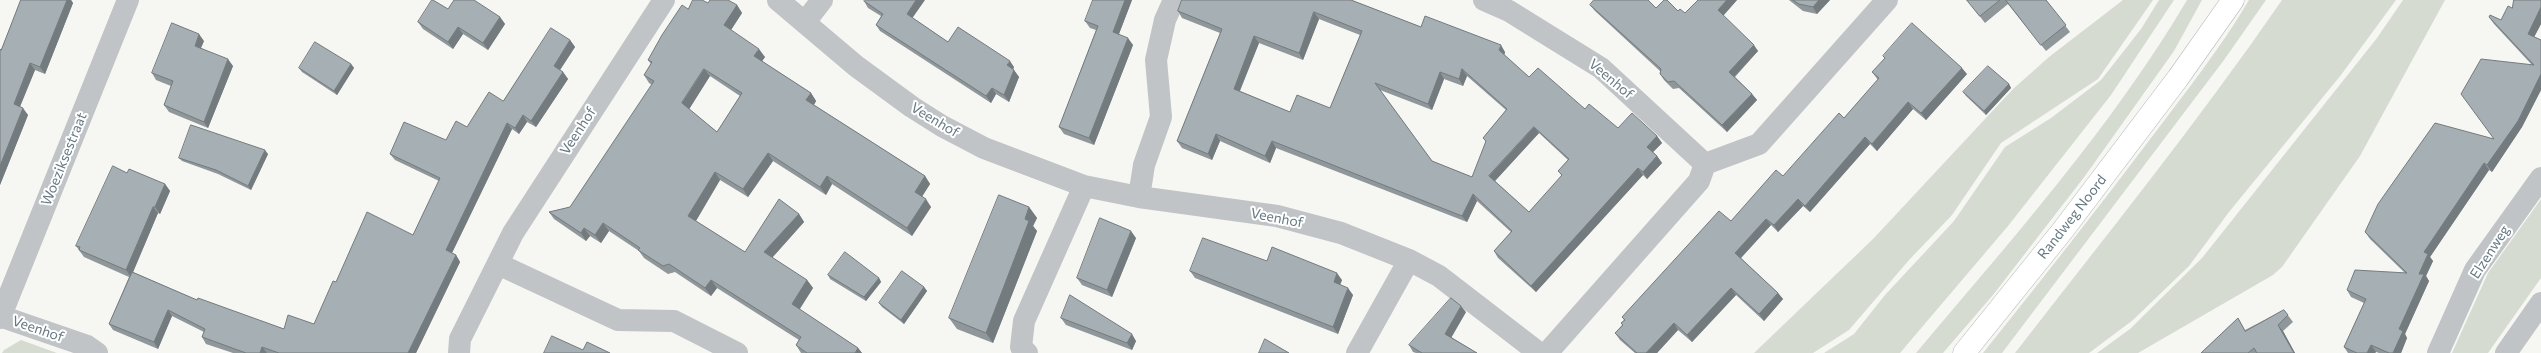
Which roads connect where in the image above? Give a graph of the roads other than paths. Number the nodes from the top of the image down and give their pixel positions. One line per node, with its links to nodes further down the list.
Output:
1 (128, 0): 19 (street, Woeziksestraat)
2 (664, 0): 17 (street, Veenhof)
3 (778, 0): 10 (street, Veenhof)
4 (822, 0): 10 (street)
5 (1174, 0): 15 (street)
6 (1484, 0): 12 (street, Veenhof)
7 (1887, 0): 12 (street)
8 (2216, 0): 11 (main road, Randweg Noord)
9 (2233, 0): 11 (main road, Randweg Noord)
10 (805, 22): 14 (street, Veenhof)
11 (2178, 78): 27 (main road, Randweg Noord)
12 (1705, 164): 26 (street)
13 (2541, 178): 28 (street, Elzenweg)
14 (1084, 186): 15 (street, Veenhof); 23 (street)
15 (1139, 197): 16 (street, Veenhof)
16 (1409, 260): 24 (street); 25 (street, Veenhof)
17 (498, 264): 21 (street, Veenhof); 22 (street)
18 (2541, 303): 29 (street)
19 (0, 316): 20 (street, Veenhof)
20 (98, 353)
21 (459, 353)
22 (738, 353)
23 (1027, 353)
24 (1357, 353)
25 (1539, 353)
26 (1547, 353)
27 (1964, 353)
28 (2438, 353)
29 (2506, 353)

